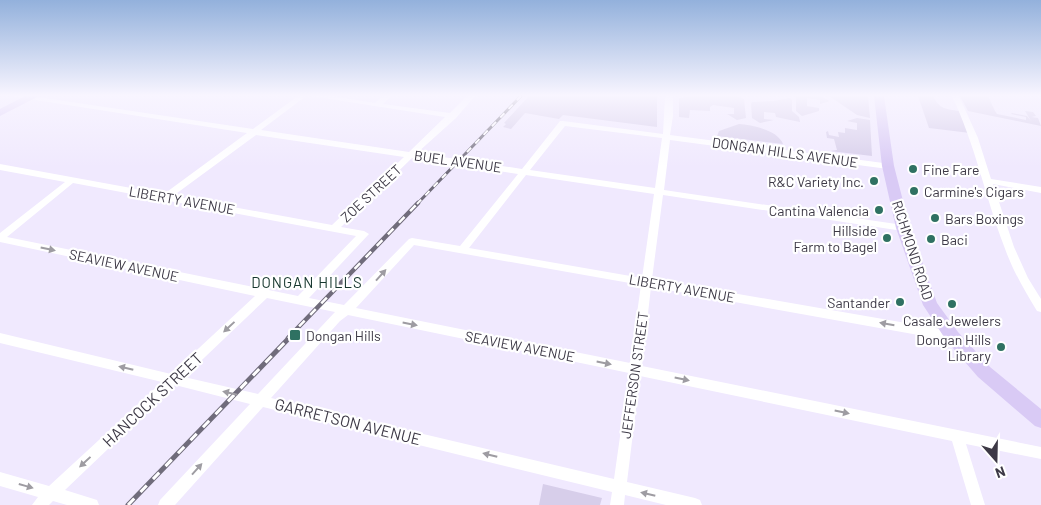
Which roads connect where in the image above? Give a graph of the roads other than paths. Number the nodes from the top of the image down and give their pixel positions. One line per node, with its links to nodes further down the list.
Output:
1 (168, 120): 7 (street, BUEL AVENUE)
2 (272, 120): 7 (street)
3 (449, 120): 9 (street, ZOE STREET)
4 (669, 120): 8 (street, JEFFERSON STREET)
5 (882, 120): 10 (main road, RICHMOND ROAD)
6 (967, 120): 14 (street)
7 (254, 133): 9 (street, BUEL AVENUE); 17 (street)
8 (666, 136): 10 (street, DONGAN HILLS AVENUE); 12 (street, DONGAN HILLS AVENUE); 15 (street, JEFFERSON STREET)
9 (412, 154): 12 (street, BUEL AVENUE); 18 (street, ZOE STREET)
10 (888, 166): 19 (main road, RICHMOND ROAD)
11 (0, 167): 13 (street, LIBERTY AVENUE)
12 (525, 171): 15 (street, BUEL AVENUE); 21 (street)
13 (72, 180): 17 (street, LIBERTY AVENUE); 20 (street)
14 (989, 181): 16 (street); 25 (street)
15 (659, 191): 19 (street, BUEL AVENUE); 22 (street, JEFFERSON STREET)
16 (1040, 191)
17 (166, 197): 18 (street, LIBERTY AVENUE)
18 (335, 227): 24 (street, LIBERTY AVENUE)
19 (903, 228): 27 (main road, RICHMOND ROAD)
20 (0, 239): 23 (street, SEAVIEW AVENUE, one-way to 23)
21 (462, 250): 22 (street, LIBERTY AVENUE); 26 (street, LIBERTY AVENUE, one-way to 21)
22 (646, 282): 27 (street, LIBERTY AVENUE, one-way to 22); 29 (street, JEFFERSON STREET)
23 (264, 294): 24 (street, SEAVIEW AVENUE); 30 (street, HANCOCK STREET, one-way to 30)
24 (300, 301): 26 (street, SEAVIEW AVENUE)
25 (1041, 308)
26 (345, 311): 29 (street, SEAVIEW AVENUE, one-way to 29); 31 (street)
27 (952, 336): 32 (main road, RICHMOND ROAD)
28 (0, 338): 30 (street, GARRETSON AVENUE, one-way to 28)
29 (635, 370): 33 (street, SEAVIEW AVENUE, one-way to 33); 36 (street, JEFFERSON STREET)
30 (173, 379): 31 (street, GARRETSON AVENUE, one-way to 30); 37 (street, HANCOCK STREET, one-way to 37)
31 (260, 400): 36 (street, GARRETSON AVENUE, one-way to 31); 40 (street, one-way to 31)
32 (1041, 420)
33 (957, 436): 34 (street, SEAVIEW AVENUE); 43 (street)
34 (1041, 453)
35 (0, 479): 37 (street, one-way to 37)
36 (619, 487): 41 (street, JEFFERSON STREET); 42 (street, GARRETSON AVENUE, one-way to 36)
37 (51, 494): 38 (street, HANCOCK STREET); 39 (street)
38 (39, 505)
39 (92, 505)
40 (165, 505)
41 (617, 505)
42 (695, 505)
43 (978, 505)

